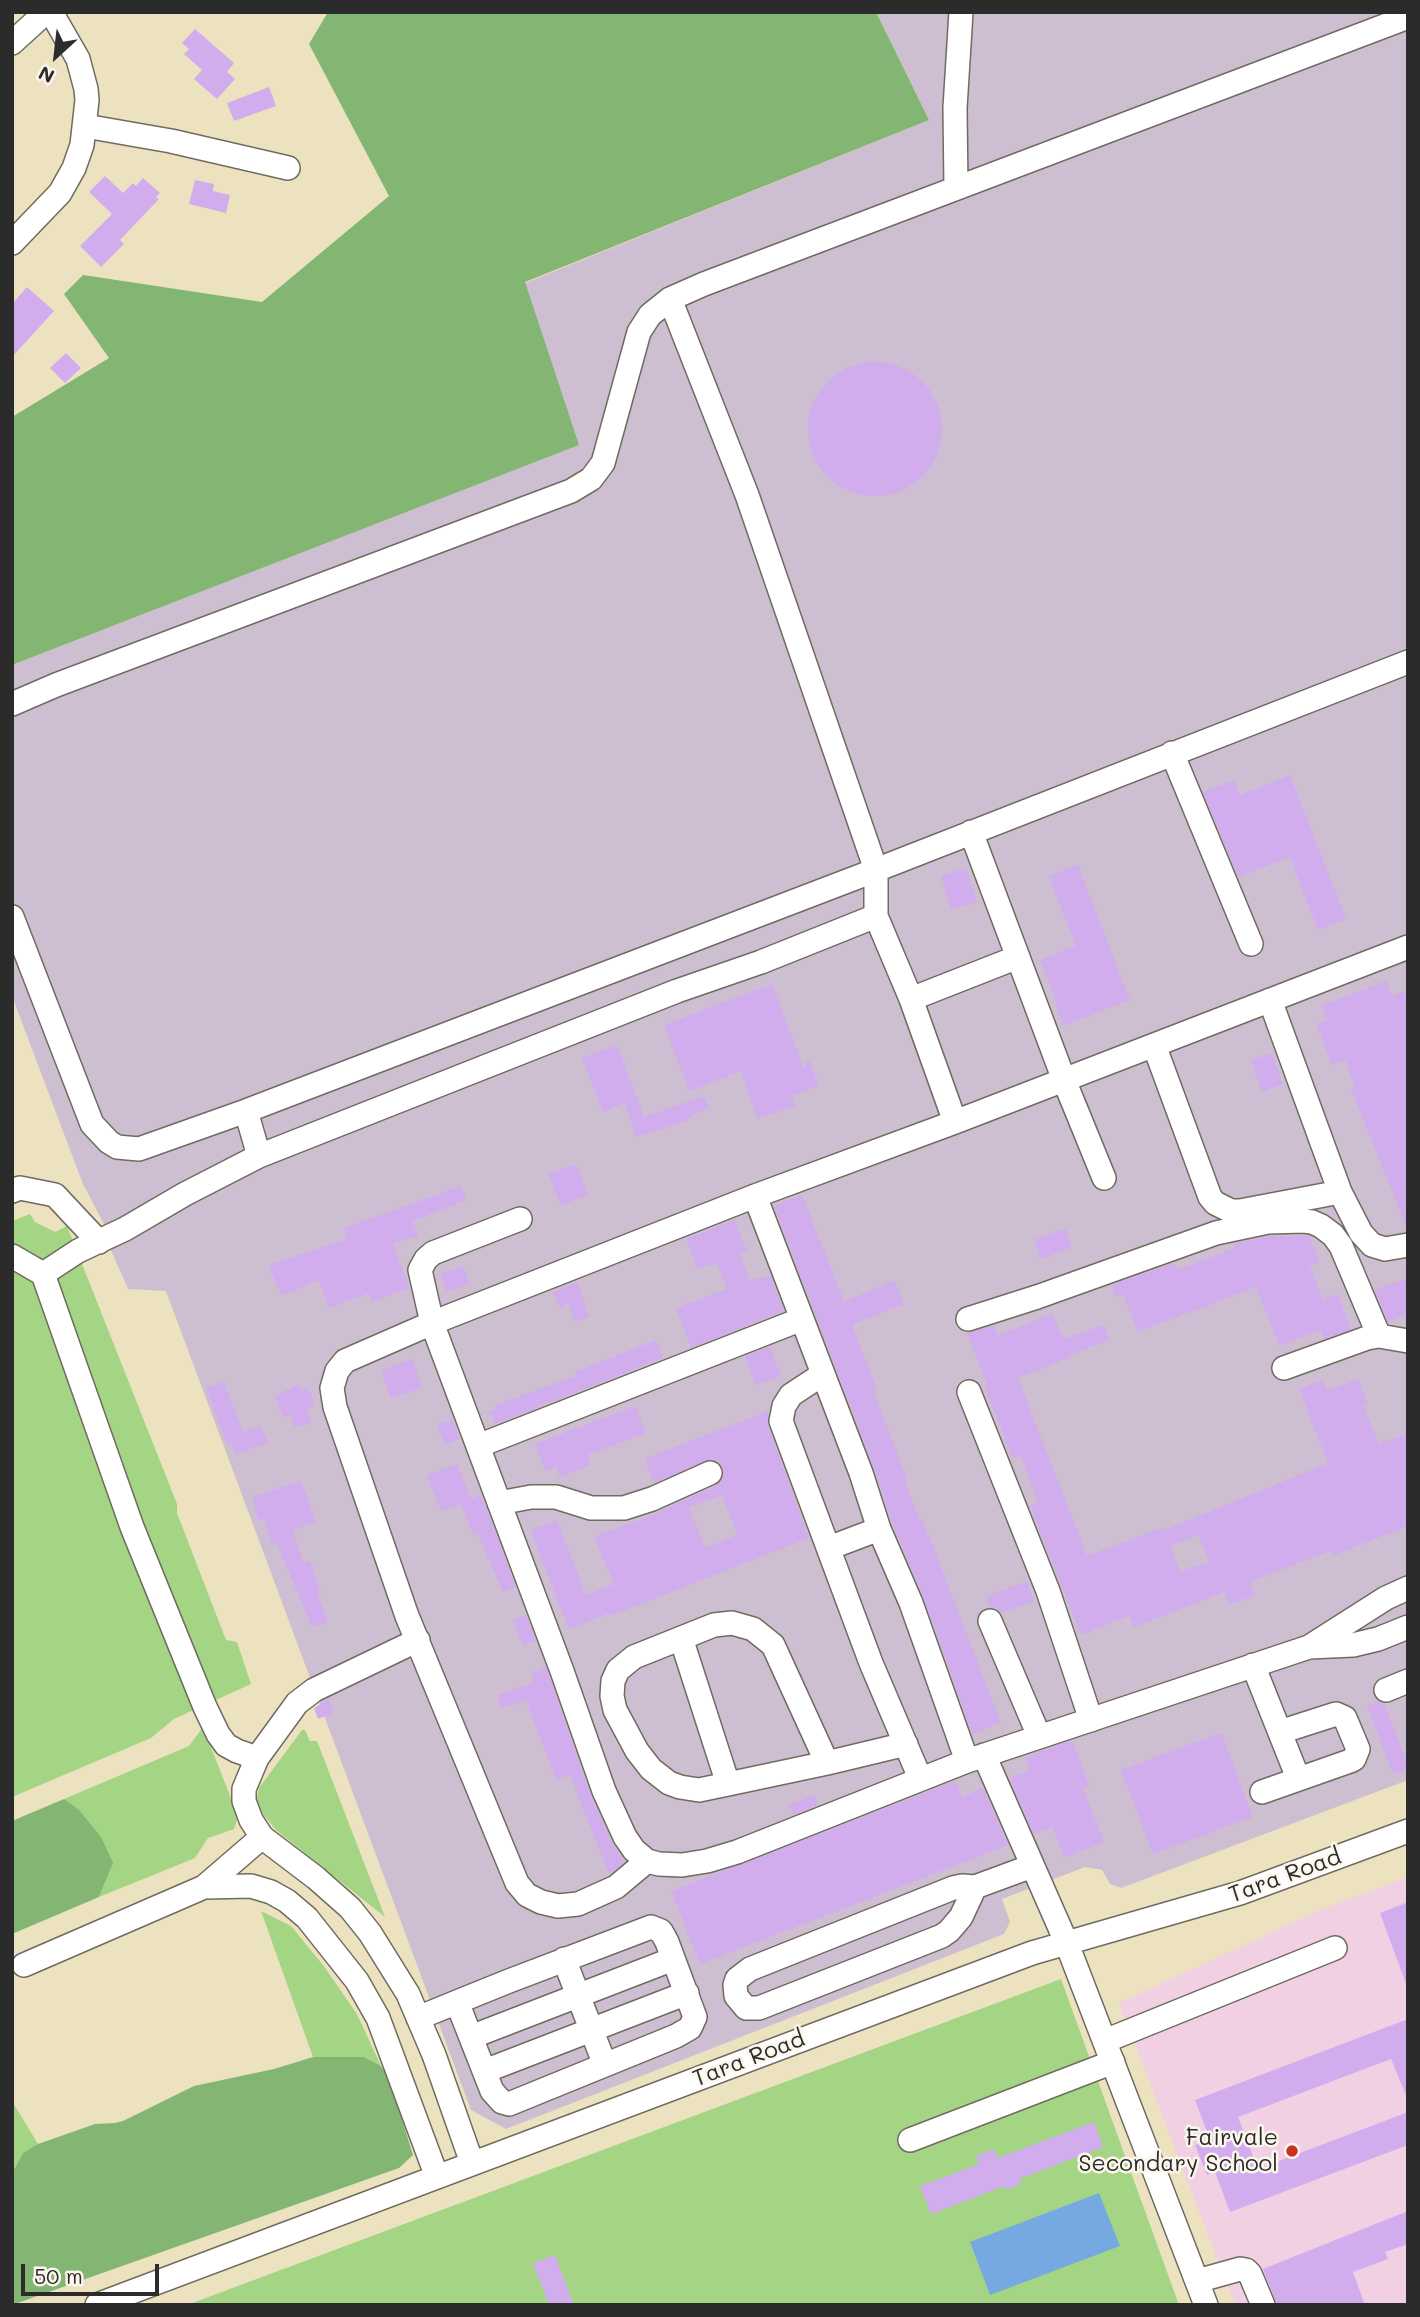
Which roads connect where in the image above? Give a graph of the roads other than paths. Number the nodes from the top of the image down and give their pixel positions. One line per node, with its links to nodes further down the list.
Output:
1 (48, 12): 4 (street); 5 (street)
2 (961, 12): 7 (street)
3 (1408, 17): 7 (street)
4 (12, 43)
5 (85, 126): 6 (street); 8 (street)
6 (288, 168)
7 (956, 188): 9 (street)
8 (12, 243)
9 (670, 299): 11 (street); 14 (street)
10 (1408, 662): 12 (street)
11 (12, 704)
12 (1172, 754): 13 (street); 17 (street)
13 (971, 832): 14 (street); 19 (street)
14 (876, 870): 15 (street); 24 (street)
15 (876, 916): 20 (street); 26 (street)
16 (12, 917): 24 (street)
17 (1251, 944)
18 (1408, 947): 21 (street)
19 (1018, 957): 20 (street); 23 (street)
20 (911, 999): 25 (street)
21 (1270, 1000): 22 (street); 29 (street)
22 (1154, 1045): 23 (street); 29 (street)
23 (1064, 1080): 25 (street); 27 (street)
24 (246, 1111): 26 (street)
25 (955, 1122): 30 (street)
26 (260, 1156): 32 (street)
27 (1104, 1178)
28 (12, 1191): 32 (street)
29 (1340, 1192): 33 (street)
30 (755, 1196): 36 (street); 38 (street)
31 (520, 1219): 38 (street)
32 (114, 1234): 35 (street)
33 (1408, 1245)
34 (12, 1256): 35 (street)
35 (43, 1274): 60 (street)
36 (802, 1319): 42 (street); 44 (street)
37 (968, 1319): 39 (street)
38 (432, 1323): 44 (street); 53 (street)
39 (1379, 1336): 40 (street); 41 (street)
40 (1408, 1341)
41 (1284, 1368)
42 (823, 1374): 47 (street); 48 (street)
43 (969, 1392): 56 (street)
44 (478, 1446): 46 (street)
45 (710, 1472): 46 (street)
46 (499, 1503): 69 (street)
47 (880, 1529): 48 (street); 61 (street)
48 (829, 1548): 59 (street)
49 (1408, 1588): 54 (street)
50 (990, 1621): 58 (street)
51 (1408, 1627): 54 (street)
52 (681, 1638): 62 (street); 65 (street); 65 (street)
53 (418, 1640): 60 (street); 69 (street)
54 (1309, 1647): 55 (street)
55 (1253, 1665): 56 (street); 57 (street)
56 (1091, 1720): 58 (street)
57 (1280, 1732): 64 (street); 64 (street)
58 (1039, 1736): 61 (street)
59 (906, 1744): 62 (street); 63 (street)
60 (257, 1758): 68 (street)
61 (975, 1758): 63 (street); 70 (street)
62 (827, 1763): 65 (street)
63 (920, 1778): 69 (street)
64 (1298, 1778): 66 (street)
65 (728, 1784)
66 (1262, 1792)
67 (1408, 1831): 73 (street, Tara Road)
68 (262, 1837): 71 (street); 81 (street)
69 (647, 1861)
70 (1032, 1866): 72 (street); 73 (street)
71 (204, 1887): 77 (street); 89 (street)
72 (975, 1887): 72 (street)
73 (1067, 1944): 84 (street); 88 (street, Tara Road)
74 (1335, 1948): 84 (street)
75 (564, 1959): 76 (street); 79 (street); 80 (street)
76 (673, 1959): 78 (street); 79 (street)
77 (23, 1965)
78 (687, 1993): 82 (street); 85 (street)
79 (578, 1995): 82 (street); 83 (street)
80 (457, 2002): 81 (street); 83 (street)
81 (418, 2018): 88 (street)
82 (591, 2029): 85 (street); 86 (street)
83 (471, 2037): 86 (street)
84 (1109, 2052): 87 (street); 90 (street)
85 (605, 2065): 86 (street)
86 (485, 2071)
87 (910, 2140)
88 (472, 2164): 89 (street, Tara Road)
89 (437, 2177): 91 (street, Tara Road)
90 (1197, 2281): 92 (street); 93 (street)
91 (97, 2305)
92 (1206, 2305)
93 (1263, 2305)

